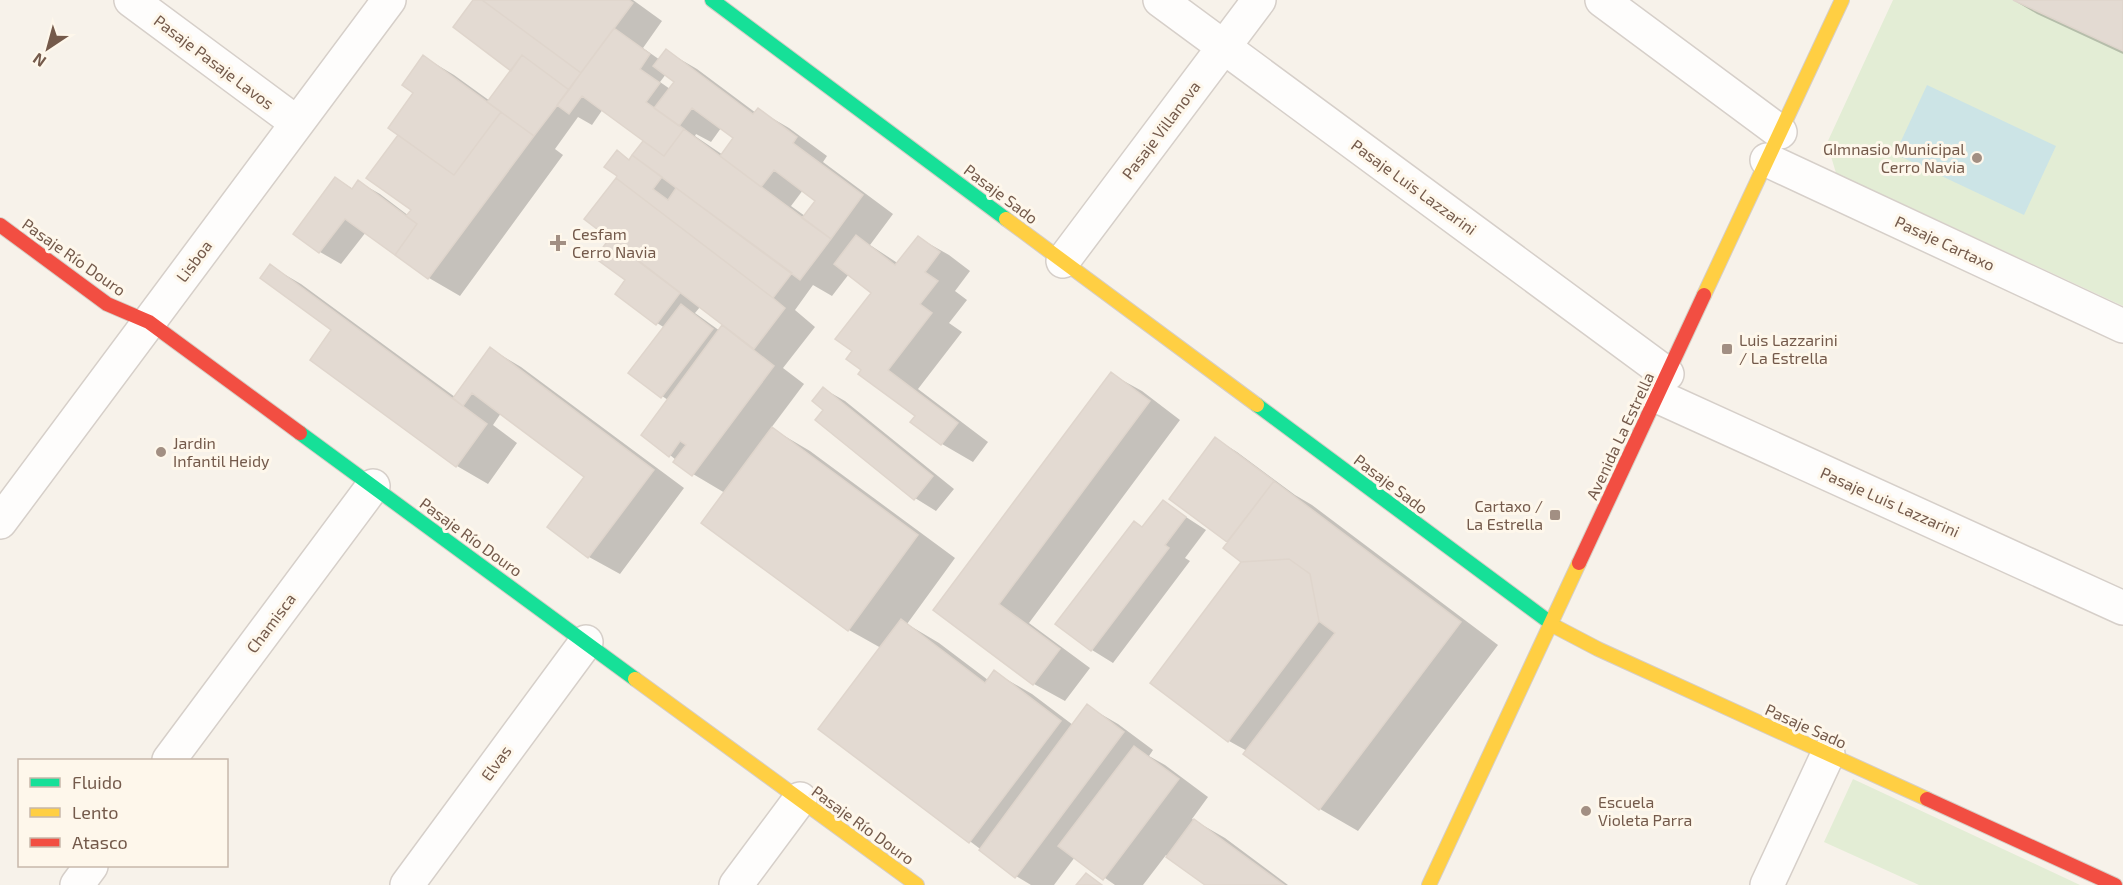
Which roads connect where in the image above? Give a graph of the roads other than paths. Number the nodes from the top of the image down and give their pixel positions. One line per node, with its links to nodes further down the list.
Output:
1 (131, 0): 9 (street, Pasaje Pasaje Lavos)
2 (389, 0): 9 (street, Lisboa)
3 (712, 0): 12 (street, Pasaje Sado)
4 (1160, 0): 8 (street, Pasaje Luis Lazzarini)
5 (1259, 0): 8 (street, Pasaje Villanova)
6 (1602, 0): 10 (street, Pasaje Cartaxo)
7 (1842, 0): 10 (street, Avenida La Estrella)
8 (1224, 47): 12 (street, Pasaje Villanova); 15 (street, Pasaje Luis Lazzarini)
9 (297, 123): 13 (street, Lisboa)
10 (1774, 146): 14 (street, Pasaje Cartaxo); 15 (street, Avenida La Estrella)
11 (0, 225): 13 (street, Pasaje Río Douro)
12 (1063, 261): 19 (street, Pasaje Sado)
13 (149, 322): 16 (street, Pasaje Río Douro); 17 (street, Lisboa)
14 (2123, 326)
15 (1662, 385): 18 (street, Pasaje Luis Lazzarini); 19 (street, Avenida La Estrella)
16 (373, 486): 20 (street, Pasaje Río Douro); 22 (street, Chamisca)
17 (0, 522)
18 (2123, 608)
19 (1551, 624): 21 (street, Pasaje Sado); 29 (street, Avenida La Estrella)
20 (586, 642): 23 (street, Pasaje Río Douro); 26 (street, Elvas)
21 (1828, 754): 30 (street); 31 (street, Pasaje Sado)
22 (170, 759)
23 (800, 799): 27 (street); 28 (street, Pasaje Río Douro)
24 (90, 867): 25 (street)
25 (77, 885)
26 (406, 885)
27 (736, 885)
28 (917, 885)
29 (1429, 885)
30 (1767, 885)
31 (2115, 885)

